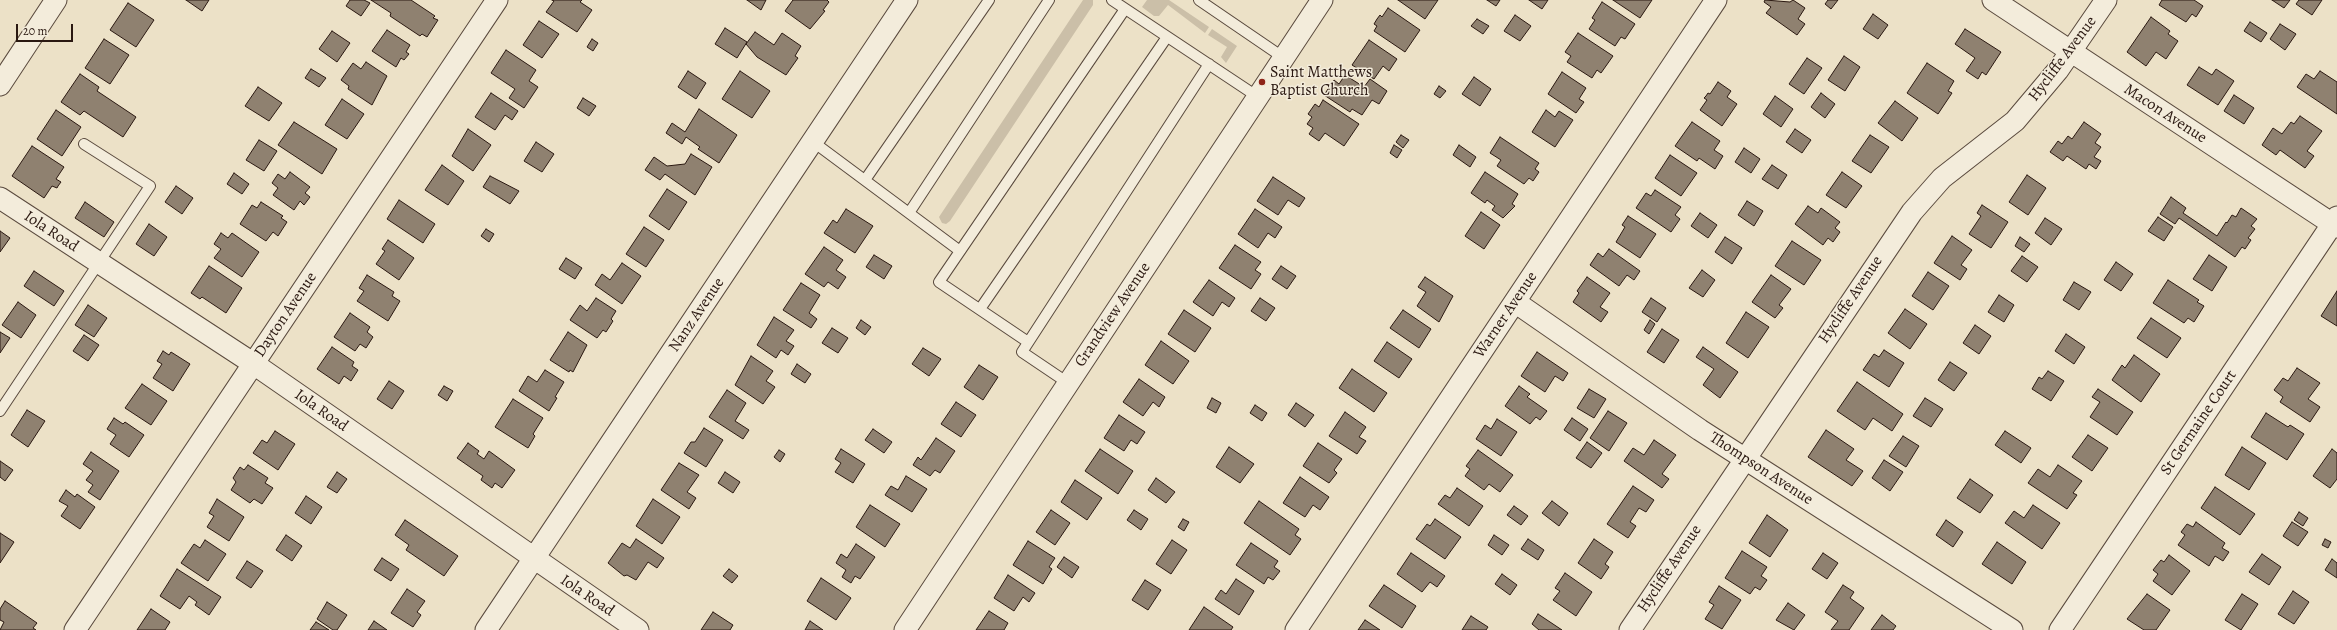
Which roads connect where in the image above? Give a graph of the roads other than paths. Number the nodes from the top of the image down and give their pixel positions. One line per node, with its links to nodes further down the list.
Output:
1 (56, 0): 17 (street)
2 (497, 0): 30 (street, Dayton Avenue)
3 (906, 0): 19 (street, Nanz Avenue)
4 (989, 0): 21 (lane)
5 (1049, 0): 23 (lane)
6 (1112, 0): 12 (lane)
7 (1199, 0): 15 (lane)
8 (1322, 0): 15 (street, Grandview Avenue)
9 (1716, 0): 27 (street, Warner Avenue)
10 (1993, 0): 14 (street, Macon Avenue)
11 (2106, 0): 14 (street, Hycliffe Avenue)
12 (1125, 9): 13 (lane); 25 (lane)
13 (1167, 37): 16 (lane); 28 (lane)
14 (2071, 53): 24 (street, Macon Avenue); 33 (street, Hycliffe Avenue)
15 (1284, 58): 18 (street, Grandview Avenue)
16 (1209, 64): 18 (lane); 29 (lane)
17 (0, 85)
18 (1258, 97): 31 (street, Grandview Avenue)
19 (812, 141): 21 (lane); 34 (street, Nanz Avenue)
20 (84, 144): 26 (lane)
21 (865, 180): 23 (lane)
22 (0, 198): 26 (street, Iola Road)
23 (909, 213): 25 (lane)
24 (2335, 222): 42 (street, St Germaine Court)
25 (960, 250): 28 (lane)
26 (99, 263): 30 (street, Iola Road); 32 (lane)
27 (1515, 302): 33 (street, Thompson Avenue); 39 (street, Warner Avenue)
28 (980, 309): 29 (lane)
29 (1028, 342): 31 (lane)
30 (254, 364): 34 (street, Iola Road); 35 (street, Dayton Avenue)
31 (1068, 384): 38 (street, Grandview Avenue)
32 (0, 411)
33 (1744, 458): 40 (street, Hycliffe Avenue); 41 (street, Thompson Avenue)
34 (534, 559): 36 (street, Nanz Avenue); 37 (street, Iola Road)
35 (75, 630)
36 (486, 630)
37 (638, 630)
38 (905, 630)
39 (1296, 630)
40 (1630, 630)
41 (2012, 630)
42 (2060, 630)

